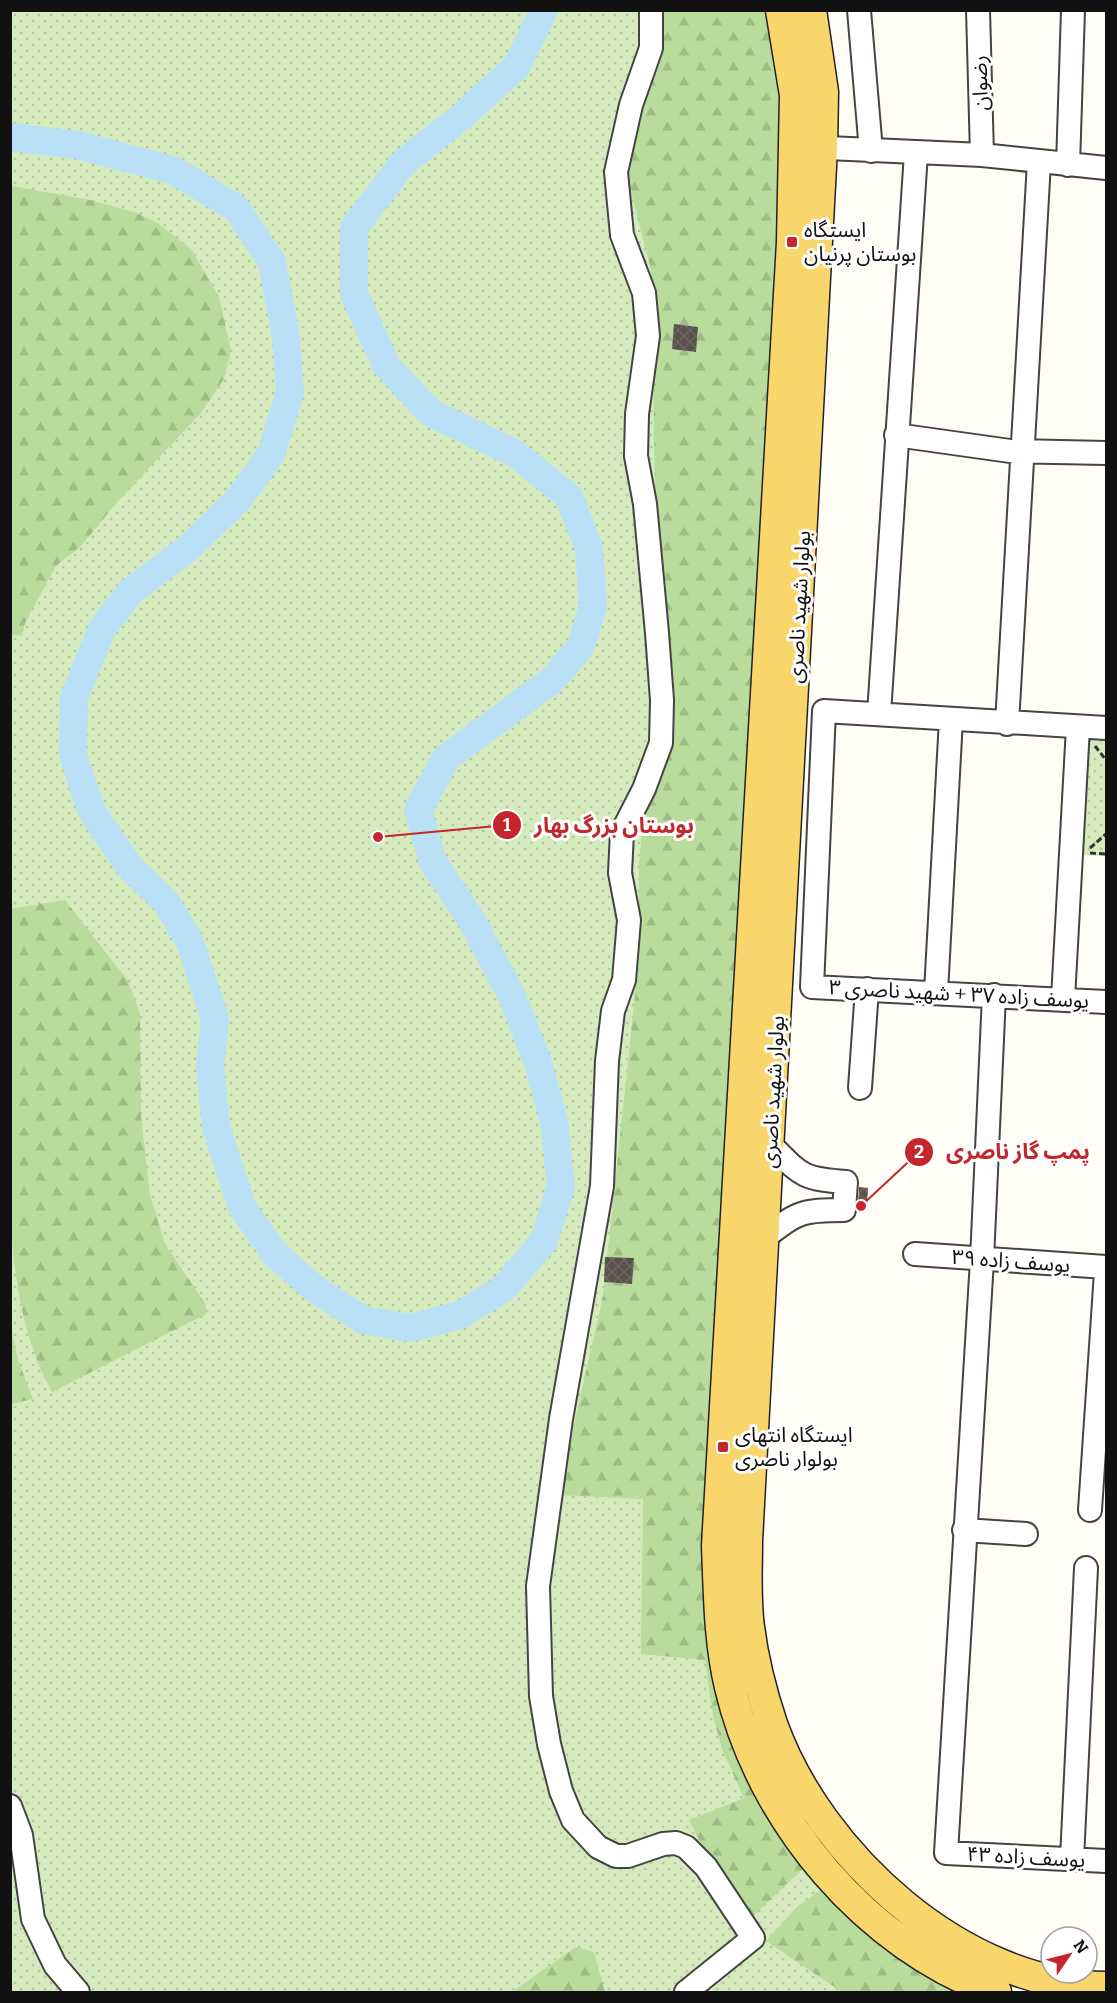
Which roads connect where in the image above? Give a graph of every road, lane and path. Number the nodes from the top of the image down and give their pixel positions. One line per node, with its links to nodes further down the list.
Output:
1 (651, 10): 47 (street)
2 (781, 10): 7 (main road, بولوار شهید ناصری)
3 (811, 10): 7 (main road, بولوار شهید ناصری)
4 (859, 10): 8 (street)
5 (978, 10): 10 (street, رضوان)
6 (1073, 10): 12 (street)
7 (809, 148): 8 (street); 24 (main road, بولوار شهید ناصری); 25 (main road, بولوار شهید ناصری)
8 (871, 151): 9 (street)
9 (916, 153): 10 (street); 14 (street)
10 (982, 155): 11 (street)
11 (1039, 162): 12 (street); 15 (street)
12 (1068, 165): 13 (street)
13 (1107, 168)
14 (896, 435): 15 (street); 17 (street)
15 (1023, 451): 16 (street); 19 (street)
16 (1107, 453)
17 (879, 714): 18 (street); 26 (street, یوسف زاده ۳۷ + شهید ناصری ۳)
18 (951, 720): 19 (street); 27 (street)
19 (1007, 723): 20 (street)
20 (1078, 727): 21 (street); 29 (street)
21 (1107, 728)
22 (1107, 834): 23 (path)
23 (1084, 853)
24 (751, 950): 25 (main road); 48 (main road, بولوار شهید ناصری)
25 (781, 951): 32 (main road, بولوار شهید ناصری)
26 (867, 989): 27 (street, یوسف زاده ۳۷ + شهید ناصری ۳); 31 (street)
27 (936, 992): 28 (street, یوسف زاده ۳۷ + شهید ناصری ۳)
28 (994, 995): 29 (street, یوسف زاده ۳۷ + شهید ناصری ۳); 35 (street)
29 (1063, 999): 30 (street, یوسف زاده ۳۷ + شهید ناصری ۳)
30 (1107, 1002)
31 (860, 1088)
32 (770, 1144): 33 (main road, بولوار شهید ناصری); 33 (street)
33 (764, 1238): 45 (main road, بولوار شهید ناصری)
34 (915, 1254): 35 (street, یوسف زاده ۳۹)
35 (982, 1260): 36 (street, یوسف زاده ۳۹); 39 (street)
36 (1107, 1267)
37 (1107, 1272): 38 (street)
38 (1090, 1510)
39 (964, 1530): 40 (street); 43 (street, یوسف زاده ۴۳)
40 (1026, 1534)
41 (1086, 1568): 43 (street)
42 (10, 1806): 46 (street)
43 (1072, 1859): 44 (street, یوسف زاده ۴۳)
44 (1107, 1861)
45 (1107, 1987)
46 (78, 1992)
47 (686, 1992)
48 (996, 1992)

